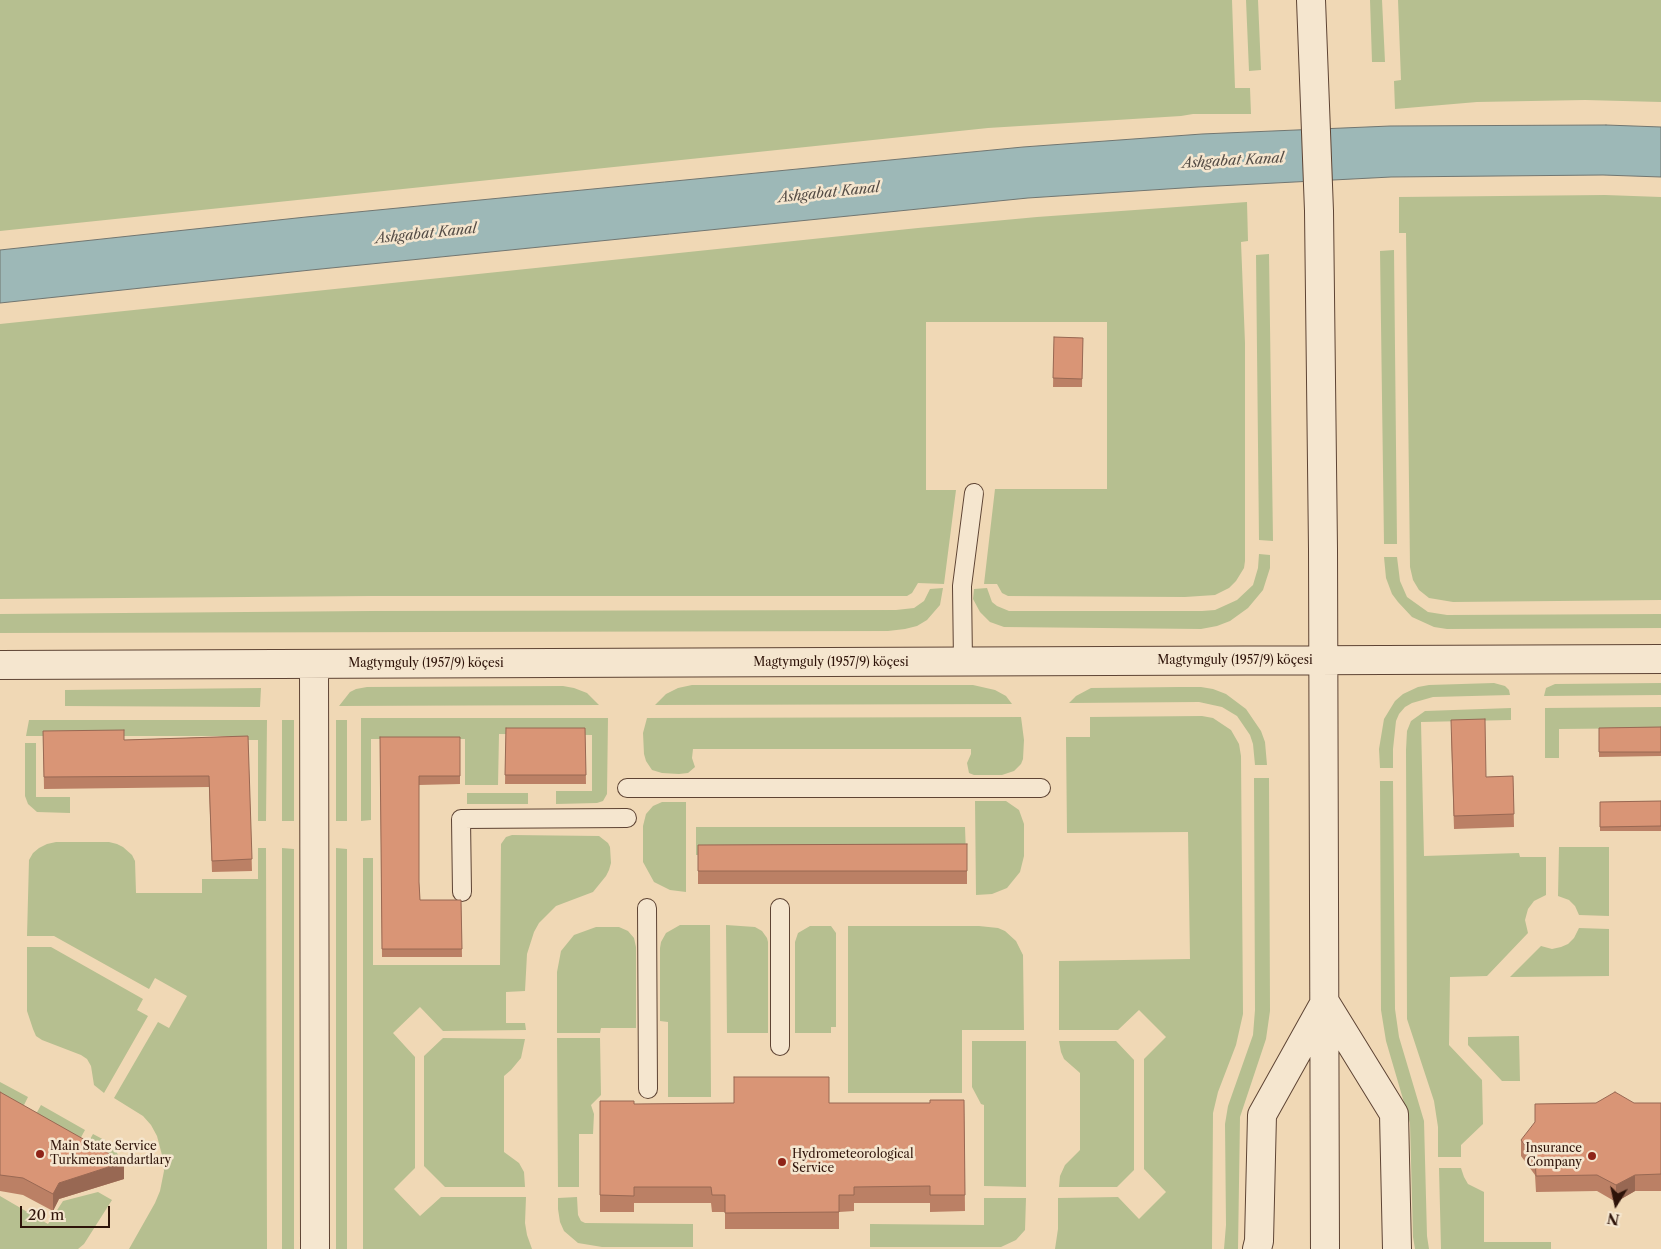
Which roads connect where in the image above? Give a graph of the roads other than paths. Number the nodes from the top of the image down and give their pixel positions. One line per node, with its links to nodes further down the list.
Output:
1 (1311, 0): 4 (street)
2 (974, 493): 5 (lane)
3 (1661, 660): 4 (street, Magtymguly (1957/9) köçesi)
4 (1324, 661): 5 (street, Magtymguly (1957/9) köçesi); 14 (street)
5 (963, 662): 6 (street, Magtymguly (1957/9) köçesi)
6 (314, 664): 7 (street, Magtymguly (1957/9) köçesi); 17 (street)
7 (0, 665)
8 (627, 788): 9 (lane)
9 (1041, 788)
10 (627, 818): 11 (lane)
11 (462, 892)
12 (647, 908): 16 (lane)
13 (780, 908): 15 (lane)
14 (1325, 1002): 18 (street); 19 (street); 20 (street)
15 (780, 1046)
16 (648, 1089)
17 (315, 1249)
18 (1257, 1249)
19 (1325, 1249)
20 (1397, 1249)

